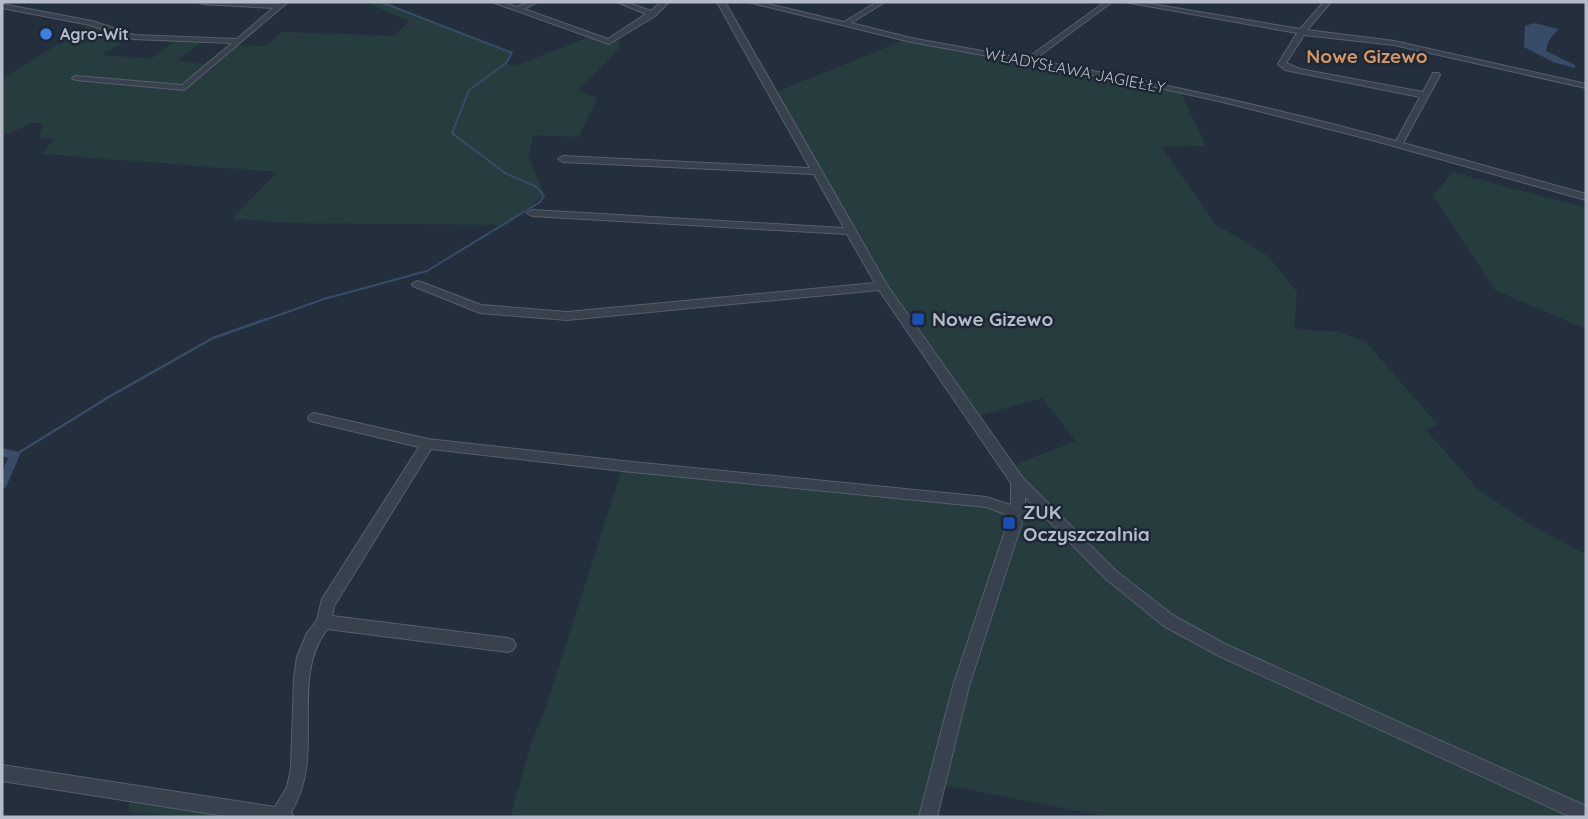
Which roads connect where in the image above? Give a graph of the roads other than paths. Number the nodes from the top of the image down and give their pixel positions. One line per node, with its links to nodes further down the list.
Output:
1 (202, 2): 13 (street)
2 (496, 2): 15 (street)
3 (534, 2): 15 (street)
4 (620, 2): 16 (street)
5 (665, 2): 16 (street)
6 (721, 2): 27 (street)
7 (752, 2): 17 (street, WŁADYSŁAWA JAGIEŁŁY)
8 (882, 2): 17 (street)
9 (1108, 2): 20 (street)
10 (1129, 2): 12 (street)
11 (1323, 2): 18 (street)
12 (1150, 3): 18 (street)
13 (282, 4): 19 (street)
14 (5, 5): 19 (street)
15 (517, 10): 16 (street)
16 (652, 14)
17 (845, 24): 20 (street, WŁADYSŁAWA JAGIEŁŁY)
18 (1302, 32): 23 (street); 24 (street)
19 (239, 41): 22 (street)
20 (1028, 61): 25 (street, WŁADYSŁAWA JAGIEŁŁY)
21 (1436, 75): 24 (street)
22 (76, 78)
23 (1586, 86)
24 (1425, 95): 25 (street)
25 (1398, 145): 28 (street, WŁADYSŁAWA JAGIEŁŁY)
26 (563, 159): 27 (street)
27 (818, 171): 30 (street)
28 (1586, 197)
29 (532, 213): 30 (street)
30 (850, 231): 32 (street)
31 (417, 284): 32 (street)
32 (882, 286): 35 (street)
33 (314, 418): 34 (street)
34 (428, 444): 36 (street); 37 (street)
35 (1018, 482): 36 (street); 40 (street)
36 (1018, 513): 43 (street)
37 (324, 622): 38 (street); 41 (street)
38 (509, 645)
39 (2, 773): 41 (street)
40 (1586, 815)
41 (279, 816): 42 (street)
42 (285, 817)
43 (928, 817)

